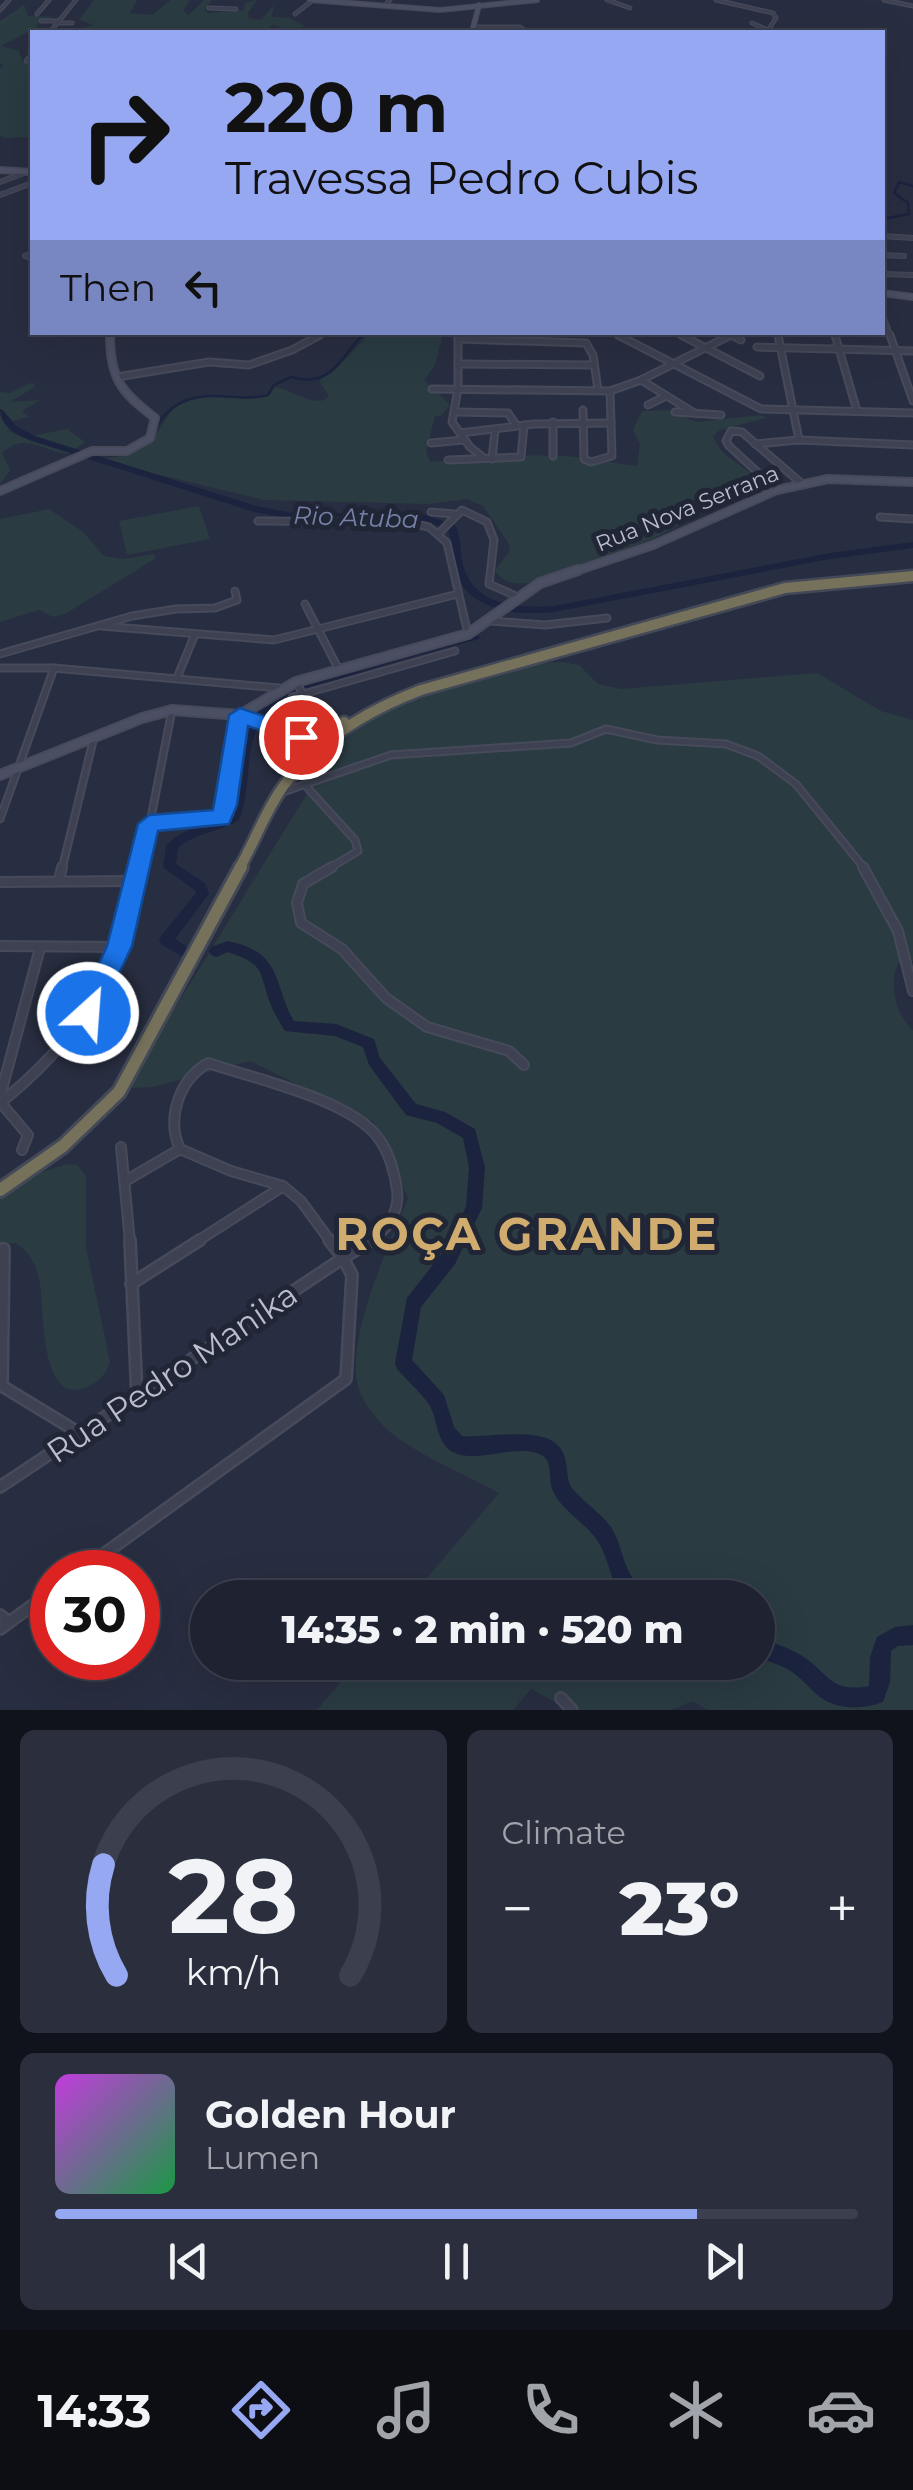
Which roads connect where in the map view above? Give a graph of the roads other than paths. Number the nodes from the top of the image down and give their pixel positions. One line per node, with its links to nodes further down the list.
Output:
1 (50, 0): 17 (street)
2 (76, 0): 20 (street)
3 (214, 0): 15 (street)
4 (312, 0): 10 (main road); 18 (street)
5 (537, 0): 12 (main road)
6 (607, 0): 14 (street)
7 (716, 0): 28 (street)
8 (884, 0): 13 (street)
9 (8, 1): 11 (street); 16 (street)
10 (393, 1): 12 (main road)
11 (0, 2)
12 (479, 6): 24 (main road)
13 (913, 6)
14 (630, 8)
15 (236, 9)
16 (0, 10)
17 (37, 14)
18 (294, 14)
19 (41, 21): 20 (street)
20 (58, 22): 22 (street); 23 (street)
21 (752, 23): 27 (street)
22 (72, 24)
23 (52, 30)
24 (473, 30)
25 (478, 30): 26 (street)
26 (524, 30)
27 (765, 30)
28 (768, 30)
29 (30, 56): 30 (street)
30 (26, 61)
31 (2, 171): 32 (main road)
32 (30, 172): 33 (street)
33 (0, 182)
34 (30, 184): 35 (street)
35 (0, 194)
36 (885, 236): 37 (street)
37 (913, 238)
38 (885, 255): 39 (street)
39 (904, 256)
40 (885, 274): 41 (street)
41 (913, 275)
42 (885, 293): 43 (main road)
43 (913, 297)
44 (885, 321): 60 (street)
45 (110, 335): 66 (main road)
46 (320, 335): 66 (street)
47 (619, 335): 63 (street)
48 (682, 335): 58 (street)
49 (727, 335): 58 (street)
50 (731, 335): 55 (street)
51 (778, 335): 57 (street)
52 (835, 335): 59 (street)
53 (458, 336): 54 (street); 62 (street)
54 (520, 336): 64 (street)
55 (741, 340)
56 (757, 347): 57 (street)
57 (780, 347): 59 (street); 75 (street)
58 (706, 348): 63 (street); 65 (street)
59 (839, 349): 60 (street); 77 (street)
60 (896, 349): 61 (street); 73 (street)
61 (913, 351)
62 (458, 364): 64 (street); 69 (street)
63 (673, 364): 67 (street); 75 (street)
64 (593, 365): 70 (street)
65 (760, 376)
66 (117, 377): 101 (main road)
67 (640, 380): 71 (street); 72 (street)
68 (432, 389): 69 (street)
69 (458, 389): 70 (street); 78 (street)
70 (598, 391): 71 (street)
71 (610, 391): 85 (street)
72 (667, 396): 74 (street); 81 (street)
73 (913, 401)
74 (648, 405)
75 (795, 409): 77 (street); 90 (street)
76 (582, 410): 84 (street)
77 (857, 411): 80 (street)
78 (455, 412): 86 (street); 88 (street)
79 (675, 412): 81 (street)
80 (913, 412)
81 (696, 414): 82 (street)
82 (721, 415)
83 (553, 422): 84 (street); 86 (street); 94 (street)
84 (582, 423): 85 (street); 85 (street)
85 (611, 424)
86 (520, 425): 87 (street); 96 (street)
87 (495, 430): 88 (street); 96 (street)
88 (460, 432): 89 (street)
89 (464, 440): 91 (street); 95 (street)
90 (799, 440): 92 (street); 93 (street)
91 (431, 443)
92 (754, 444): 99 (street); 100 (street)
93 (913, 445)
94 (553, 456)
95 (484, 458): 96 (street); 97 (street)
96 (492, 459)
97 (448, 460)
98 (913, 482): 99 (main road, Rua Nova Serrana)
99 (801, 483): 100 (main road, Rua Nova Serrana)
100 (777, 490): 111 (main road, Rua Nova Serrana)
101 (0, 491)
102 (432, 512): 103 (street)
103 (456, 514): 107 (street); 111 (street)
104 (880, 517): 105 (street)
105 (913, 519)
106 (258, 521): 107 (street)
107 (444, 528): 110 (street)
108 (913, 576): 129 (highway)
109 (235, 592): 115 (street)
110 (458, 594): 116 (street); 118 (street)
111 (514, 598): 114 (main road, Rua Nova Serrana)
112 (305, 604): 116 (street)
113 (607, 618): 114 (street)
114 (491, 621): 118 (main road, Rua Nova Serrana)
115 (101, 626): 117 (street); 120 (street)
116 (318, 630): 117 (street); 123 (street)
117 (195, 634): 124 (street)
118 (468, 634): 123 (main road, Rua Nova Serrana)
119 (456, 650): 127 (street)
120 (0, 654)
121 (0, 668): 122 (street)
122 (54, 668): 124 (street); 134 (street)
123 (339, 670): 125 (main road, Rua Nova Serrana)
124 (177, 678): 126 (street)
125 (296, 682): 126 (main road, Rua Nova Serrana); 127 (street)
126 (279, 688): 131 (main road, Rua Nova Serrana)
127 (303, 694): 128 (street)
128 (292, 698)
129 (384, 704): 133 (highway); 137 (highway)
130 (172, 710): 131 (main road); 132 (main road); 139 (street)
131 (240, 715): 133 (main road); 139 (street)
132 (94, 737): 134 (main road); 140 (street)
133 (304, 742): 137 (highway)
134 (16, 768): 135 (main road); 138 (street)
135 (0, 774)
136 (305, 784): 137 (street); 146 (street); 147 (street)
137 (284, 787): 154 (highway)
138 (0, 819)
139 (149, 824): 141 (street)
140 (59, 880): 141 (street); 142 (street)
141 (136, 881): 144 (street)
142 (0, 882)
143 (0, 946): 145 (street)
144 (120, 946): 145 (street); 148 (street)
145 (40, 948): 148 (street)
146 (913, 990)
147 (524, 1065)
148 (0, 1103): 151 (street)
149 (121, 1147): 152 (street)
150 (180, 1149): 152 (street); 153 (street); 156 (street, Rua Pedro Manika)
151 (22, 1150)
152 (126, 1180): 157 (street)
153 (283, 1186): 156 (street); 157 (street)
154 (0, 1190)
155 (2, 1249): 159 (street)
156 (343, 1258): 158 (street, Rua Pedro Manika); 161 (street)
157 (131, 1284): 158 (street)
158 (137, 1397): 159 (street, Rua Pedro Manika)
159 (81, 1434): 160 (street, Rua Pedro Manika)
160 (0, 1487)
161 (109, 1550)
162 (30, 1605): 163 (street)
163 (3, 1622)
164 (561, 1698): 165 (street)
165 (572, 1710)

